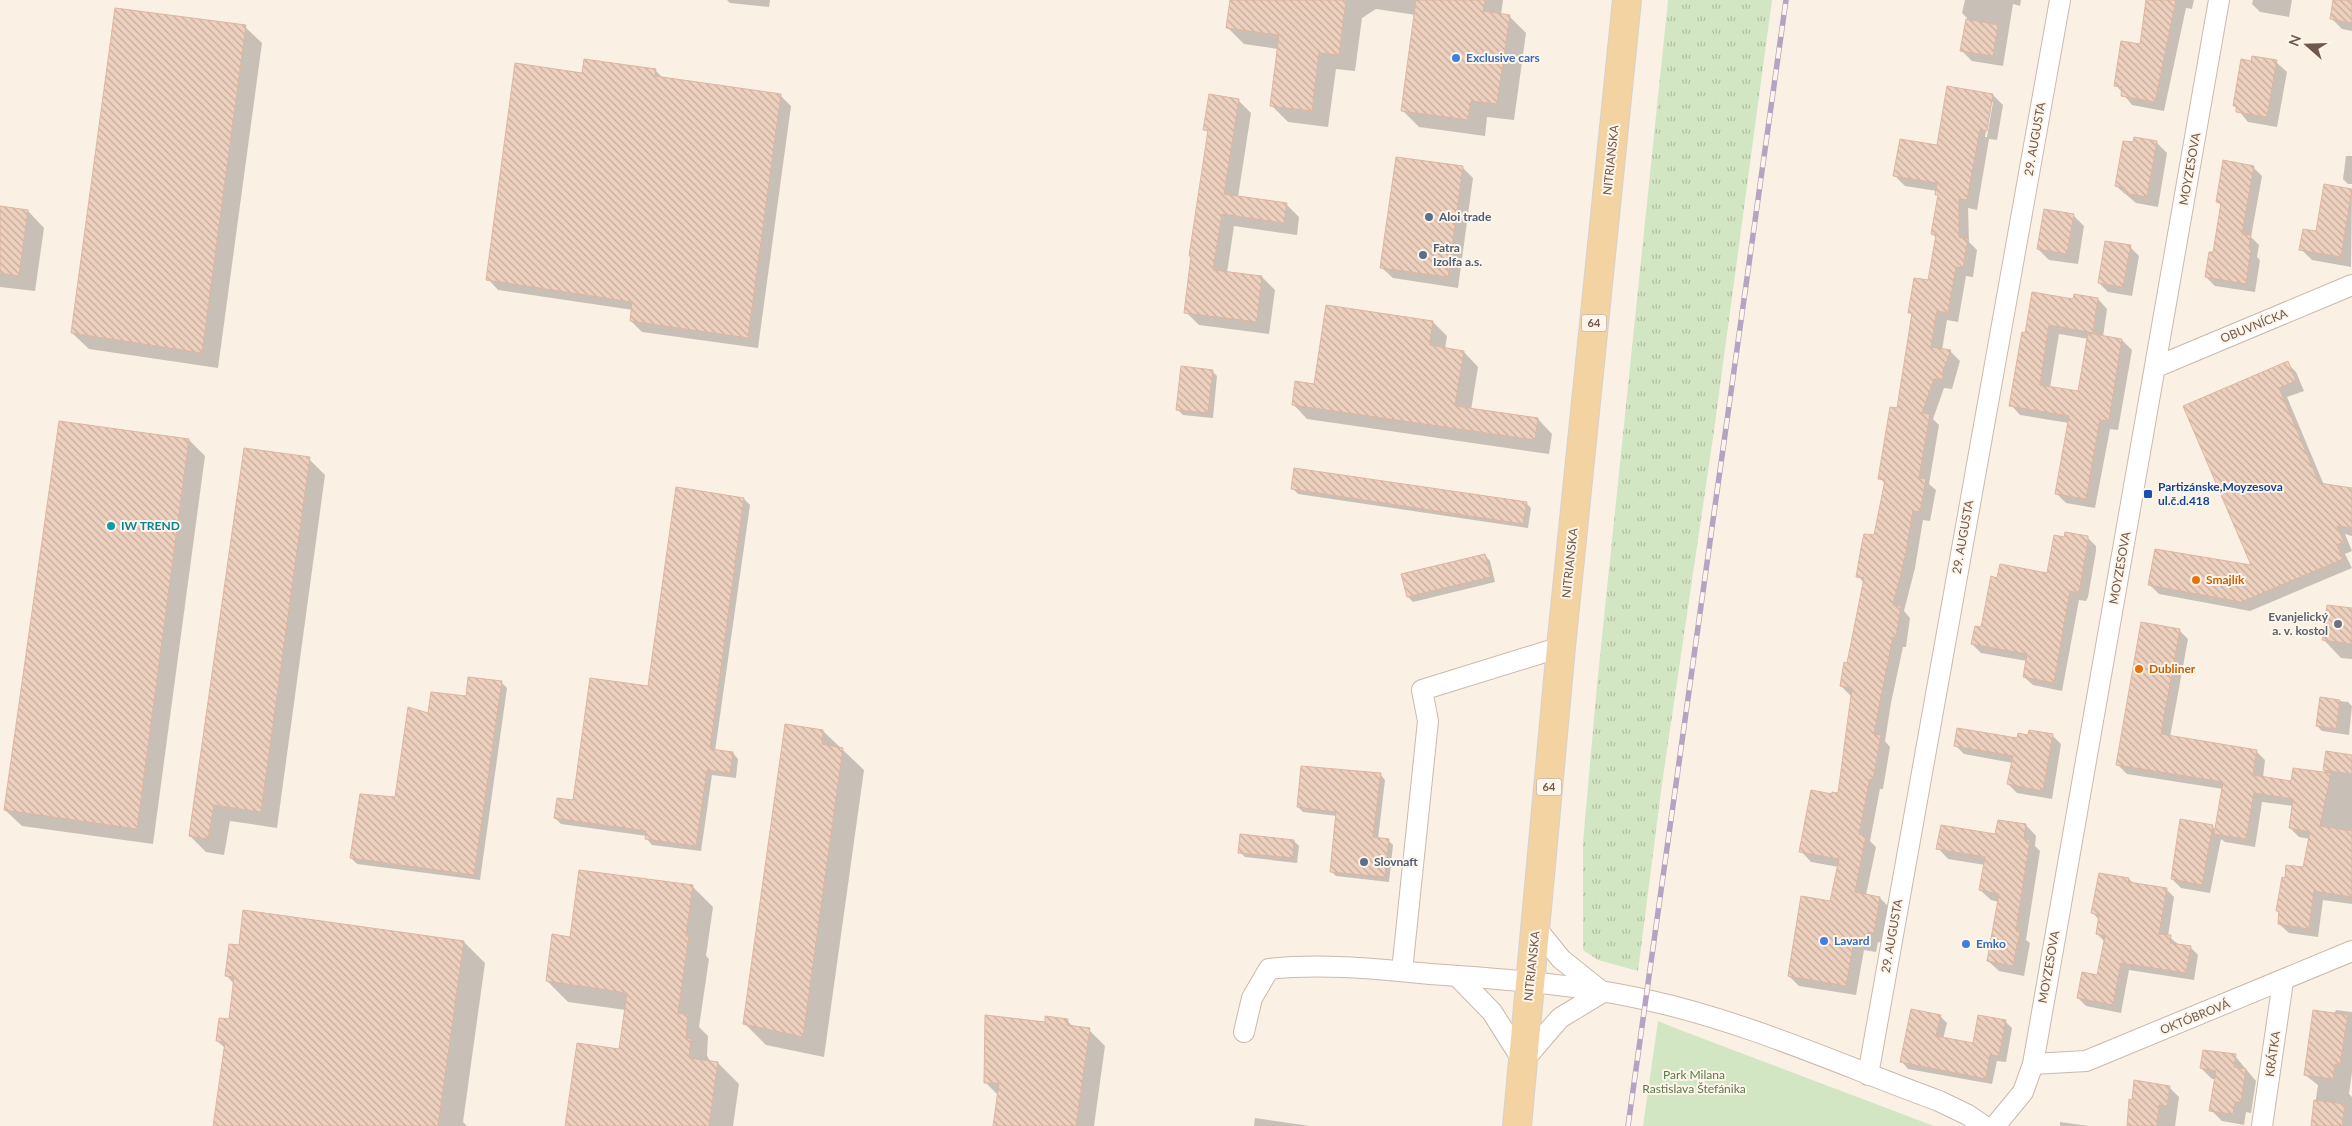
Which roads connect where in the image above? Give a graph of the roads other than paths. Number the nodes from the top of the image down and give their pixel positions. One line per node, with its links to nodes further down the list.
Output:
1 (1627, 0): 6 (main road, NITRIANSKA / 64)
2 (2060, 0): 17 (street, 29. AUGUSTA)
3 (2220, 0): 5 (street, MOYZESOVA)
4 (2352, 285): 5 (street, OBUVNÍCKA)
5 (2156, 367): 16 (street, MOYZESOVA)
6 (1561, 647): 7 (main road, NITRIANSKA / 64); 9 (street)
7 (1536, 928): 12 (main road, NITRIANSKA / 64); 13 (street)
8 (2352, 951): 11 (street, OKTÓBROVÁ)
9 (1402, 971): 10 (street); 14 (street)
10 (1457, 976): 12 (street); 15 (street)
11 (2283, 981): 16 (street, OKTÓBROVÁ); 21 (street, KRÁTKA)
12 (1530, 982): 13 (street); 15 (main road, NITRIANSKA / 64)
13 (1603, 992): 15 (street); 17 (street)
14 (1244, 1032)
15 (1523, 1061): 18 (main road, NITRIANSKA / 64)
16 (2033, 1064): 20 (street, MOYZESOVA)
17 (1868, 1075): 19 (street)
18 (1517, 1126)
19 (1984, 1126)
20 (1995, 1126)
21 (2262, 1126)

